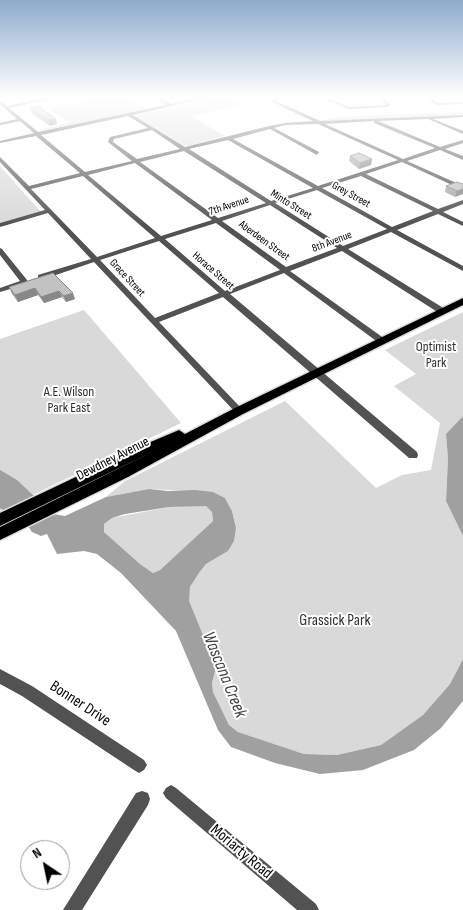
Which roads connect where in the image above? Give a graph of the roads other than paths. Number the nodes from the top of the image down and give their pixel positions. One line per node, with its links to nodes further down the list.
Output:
1 (44, 139): 18 (street, Horace Street)
2 (112, 139): 16 (street, Aberdeen Street)
3 (168, 139): 11 (street, Minto Street)
4 (228, 139): 11 (street)
5 (230, 139): 19 (street, Grey Street)
6 (292, 139): 12 (street)
7 (355, 139): 14 (street)
8 (421, 139): 10 (street)
9 (463, 141): 10 (street, 7th Avenue)
10 (441, 148): 13 (street); 14 (street, 7th Avenue)
11 (186, 150): 16 (street); 23 (street, Minto Street)
12 (318, 153)
13 (463, 158)
14 (403, 161): 17 (street, 7th Avenue); 20 (street)
15 (1, 162): 21 (street, Grace Street)
16 (138, 162): 18 (street); 26 (street, Aberdeen Street)
17 (362, 174): 19 (street, 7th Avenue); 25 (street)
18 (85, 175): 21 (street); 30 (street, Horace Street)
19 (318, 188): 23 (street, 7th Avenue); 29 (street, Grey Street)
20 (463, 188)
21 (29, 190): 24 (street, Grace Street)
22 (463, 202): 25 (street, 8th Avenue)
23 (270, 204): 26 (street, 7th Avenue); 31 (street, Minto Street)
24 (49, 211): 28 (street); 33 (street, Grace Street)
25 (438, 212): 27 (street); 29 (street, 8th Avenue)
26 (218, 220): 30 (street, 7th Avenue); 35 (street, Aberdeen Street)
27 (463, 224)
28 (0, 225)
29 (392, 229): 31 (street, 8th Avenue); 34 (street, Grey Street)
30 (159, 239): 33 (street, 7th Avenue); 38 (street, Horace Street)
31 (342, 249): 35 (street, 8th Avenue); 40 (street, Minto Street)
32 (0, 250): 36 (street)
33 (94, 260): 36 (street, 7th Avenue); 41 (street, Grace Street)
34 (463, 269)
35 (286, 270): 38 (street, 8th Avenue); 42 (street, Aberdeen Street)
36 (24, 282): 37 (street, 7th Avenue)
37 (0, 290)
38 (224, 294): 41 (street, 8th Avenue); 43 (street, Horace Street)
39 (463, 301): 40 (main road, Dewdney Avenue)
40 (442, 311): 42 (main road, Dewdney Avenue)
41 (153, 321): 44 (street, Grace Street)
42 (382, 341): 43 (main road, Dewdney Avenue)
43 (315, 373): 44 (main road, Dewdney Avenue); 45 (street, Horace Street)
44 (239, 411): 46 (main road, Dewdney Avenue)
45 (414, 455)
46 (4, 525)
47 (0, 676): 48 (street, Bonner Drive)
48 (139, 764)
49 (171, 793): 52 (street, Moriarty Road)
50 (142, 799): 51 (street)
51 (72, 910)
52 (310, 910)

